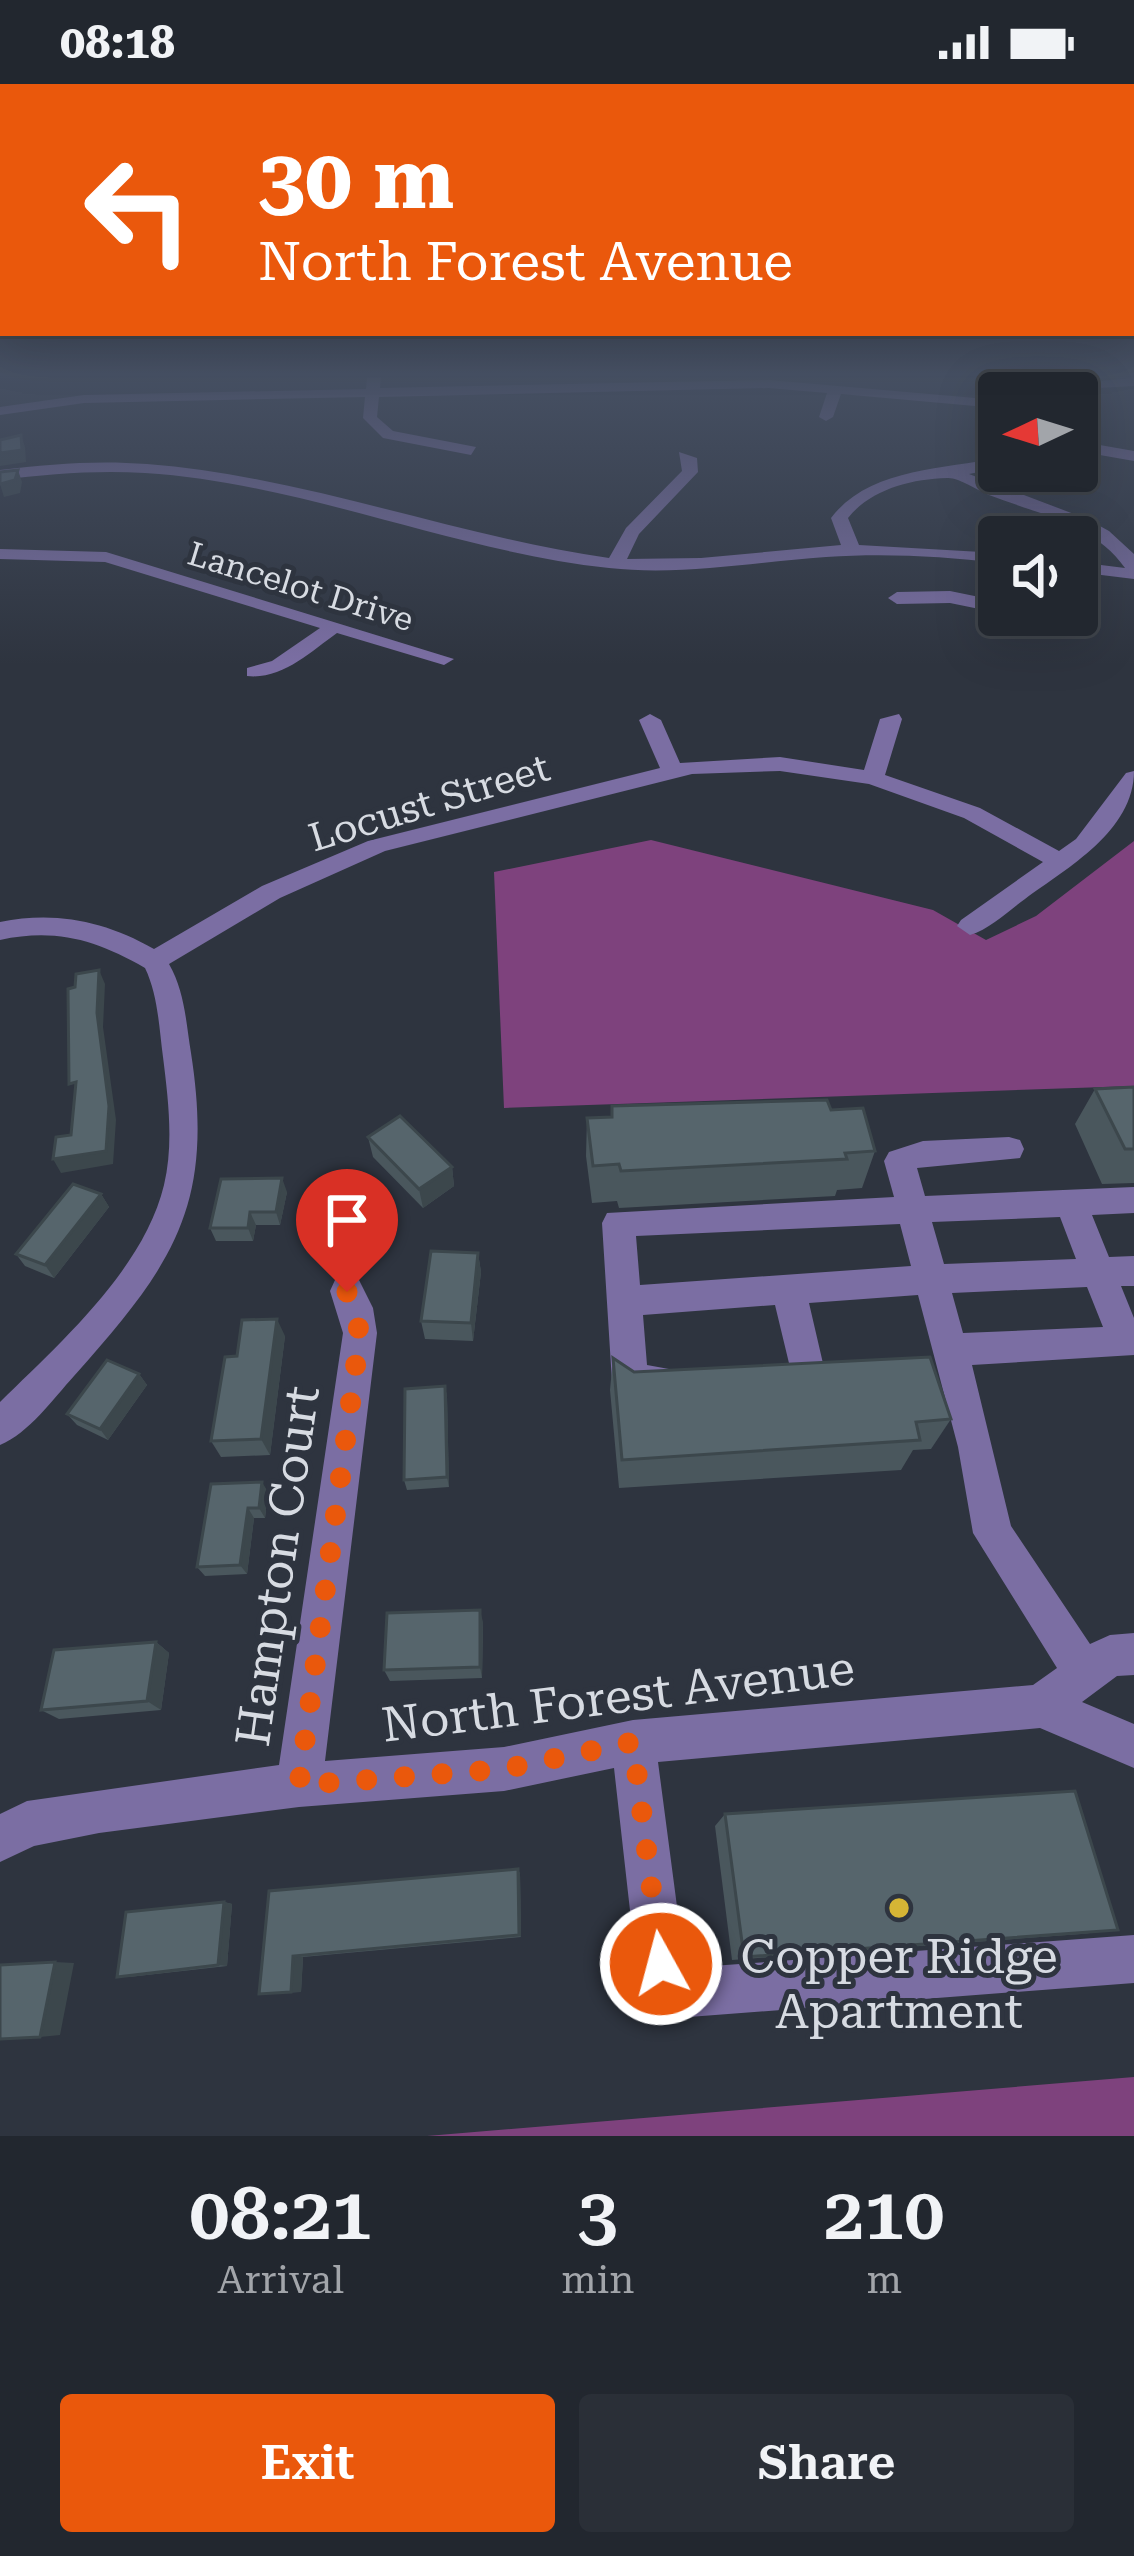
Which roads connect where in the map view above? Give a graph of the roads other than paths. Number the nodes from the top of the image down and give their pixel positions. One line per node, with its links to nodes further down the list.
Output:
1 (183, 473): 9 (street)
2 (689, 473): 9 (street)
3 (963, 473): 4 (street)
4 (958, 474): 5 (street); 11 (street)
5 (852, 550): 6 (street); 9 (street)
6 (946, 552): 8 (street); 12 (street)
7 (0, 554): 15 (street, Lancelot Drive)
8 (978, 556)
9 (615, 564)
10 (1098, 568): 11 (street)
11 (1134, 571)
12 (950, 597): 13 (street); 14 (street)
13 (897, 598)
14 (978, 603)
15 (333, 627): 16 (street, Lancelot Drive); 17 (street)
16 (444, 659)
17 (254, 673)
18 (891, 719): 21 (street)
19 (650, 720): 20 (street)
20 (672, 770): 21 (street, Locust Street); 26 (street, Locust Street)
21 (873, 778): 23 (street, Locust Street)
22 (1134, 778): 23 (street)
23 (1063, 863): 24 (street)
24 (970, 926)
25 (0, 931): 26 (street)
26 (154, 961): 42 (street)
27 (1009, 1149): 30 (street)
28 (1134, 1200): 29 (street)
29 (1071, 1203): 30 (street); 31 (street)
30 (916, 1210): 32 (street); 35 (street)
31 (1117, 1272): 32 (street); 36 (street)
32 (931, 1279): 33 (street); 37 (street)
33 (789, 1289): 35 (street); 39 (street)
34 (347, 1292): 48 (street, Hampton Court)
35 (625, 1300): 41 (street)
36 (1130, 1349): 37 (street)
37 (951, 1350): 44 (street)
38 (850, 1370): 39 (street)
39 (807, 1372): 40 (street)
40 (763, 1374)
41 (696, 1378)
42 (0, 1427)
43 (1134, 1654): 44 (street, North Forest Avenue)
44 (1085, 1675): 45 (street, North Forest Avenue)
45 (1040, 1706): 46 (street, North Forest Avenue); 47 (street, North Forest Avenue)
46 (633, 1742): 48 (street, North Forest Avenue); 50 (street)
47 (1134, 1746)
48 (299, 1785): 49 (street, North Forest Avenue)
49 (0, 1839)
50 (1134, 1959)

